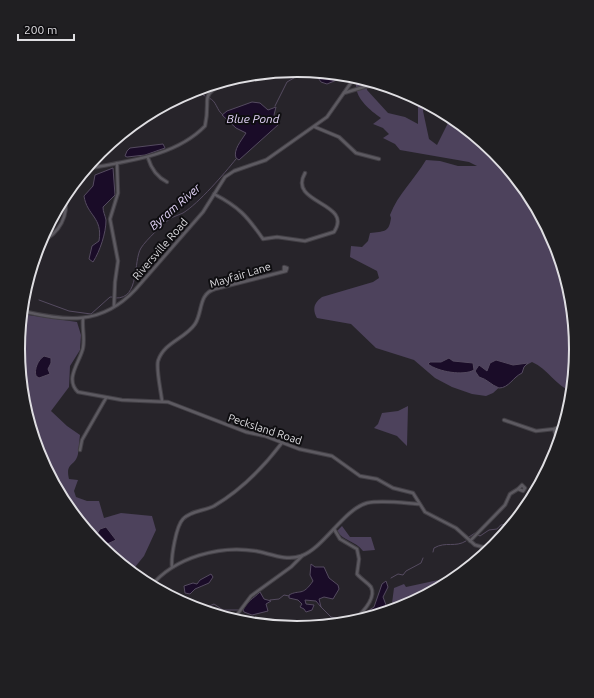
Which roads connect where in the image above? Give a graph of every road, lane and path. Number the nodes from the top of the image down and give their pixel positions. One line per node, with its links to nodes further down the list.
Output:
1 (351, 82): 4 (street, Riversville Road)
2 (367, 86): 4 (street)
3 (211, 91): 6 (street)
4 (344, 93): 5 (street, Riversville Road)
5 (314, 127): 7 (street); 12 (street, Riversville Road)
6 (148, 158): 8 (street); 11 (street)
7 (379, 159)
8 (117, 163): 9 (street); 16 (street)
9 (95, 167)
10 (305, 173): 12 (street)
11 (167, 182)
12 (214, 194): 16 (street, Riversville Road)
13 (66, 205): 14 (street)
14 (50, 235)
15 (284, 270): 20 (street, Mayfair Lane)
16 (114, 306): 18 (street, Riversville Road)
17 (27, 312): 18 (street, Riversville Road)
18 (81, 319): 19 (street, Pecksland Road)
19 (106, 398): 20 (street, Pecksland Road); 26 (street)
20 (162, 401): 25 (street, Pecksland Road)
21 (504, 420): 23 (street)
22 (557, 428): 23 (street)
23 (554, 429): 24 (street)
24 (555, 434)
25 (281, 444): 28 (street, Pecksland Road); 33 (street)
26 (80, 450)
27 (518, 489): 30 (street)
28 (419, 504): 29 (street); 30 (street, Pecksland Road)
29 (334, 529): 32 (street); 36 (street)
30 (470, 541): 31 (street, Pecksland Road)
31 (482, 548)
32 (302, 556): 33 (street); 35 (street)
33 (172, 567): 34 (street)
34 (156, 582)
35 (237, 614)
36 (359, 614)

